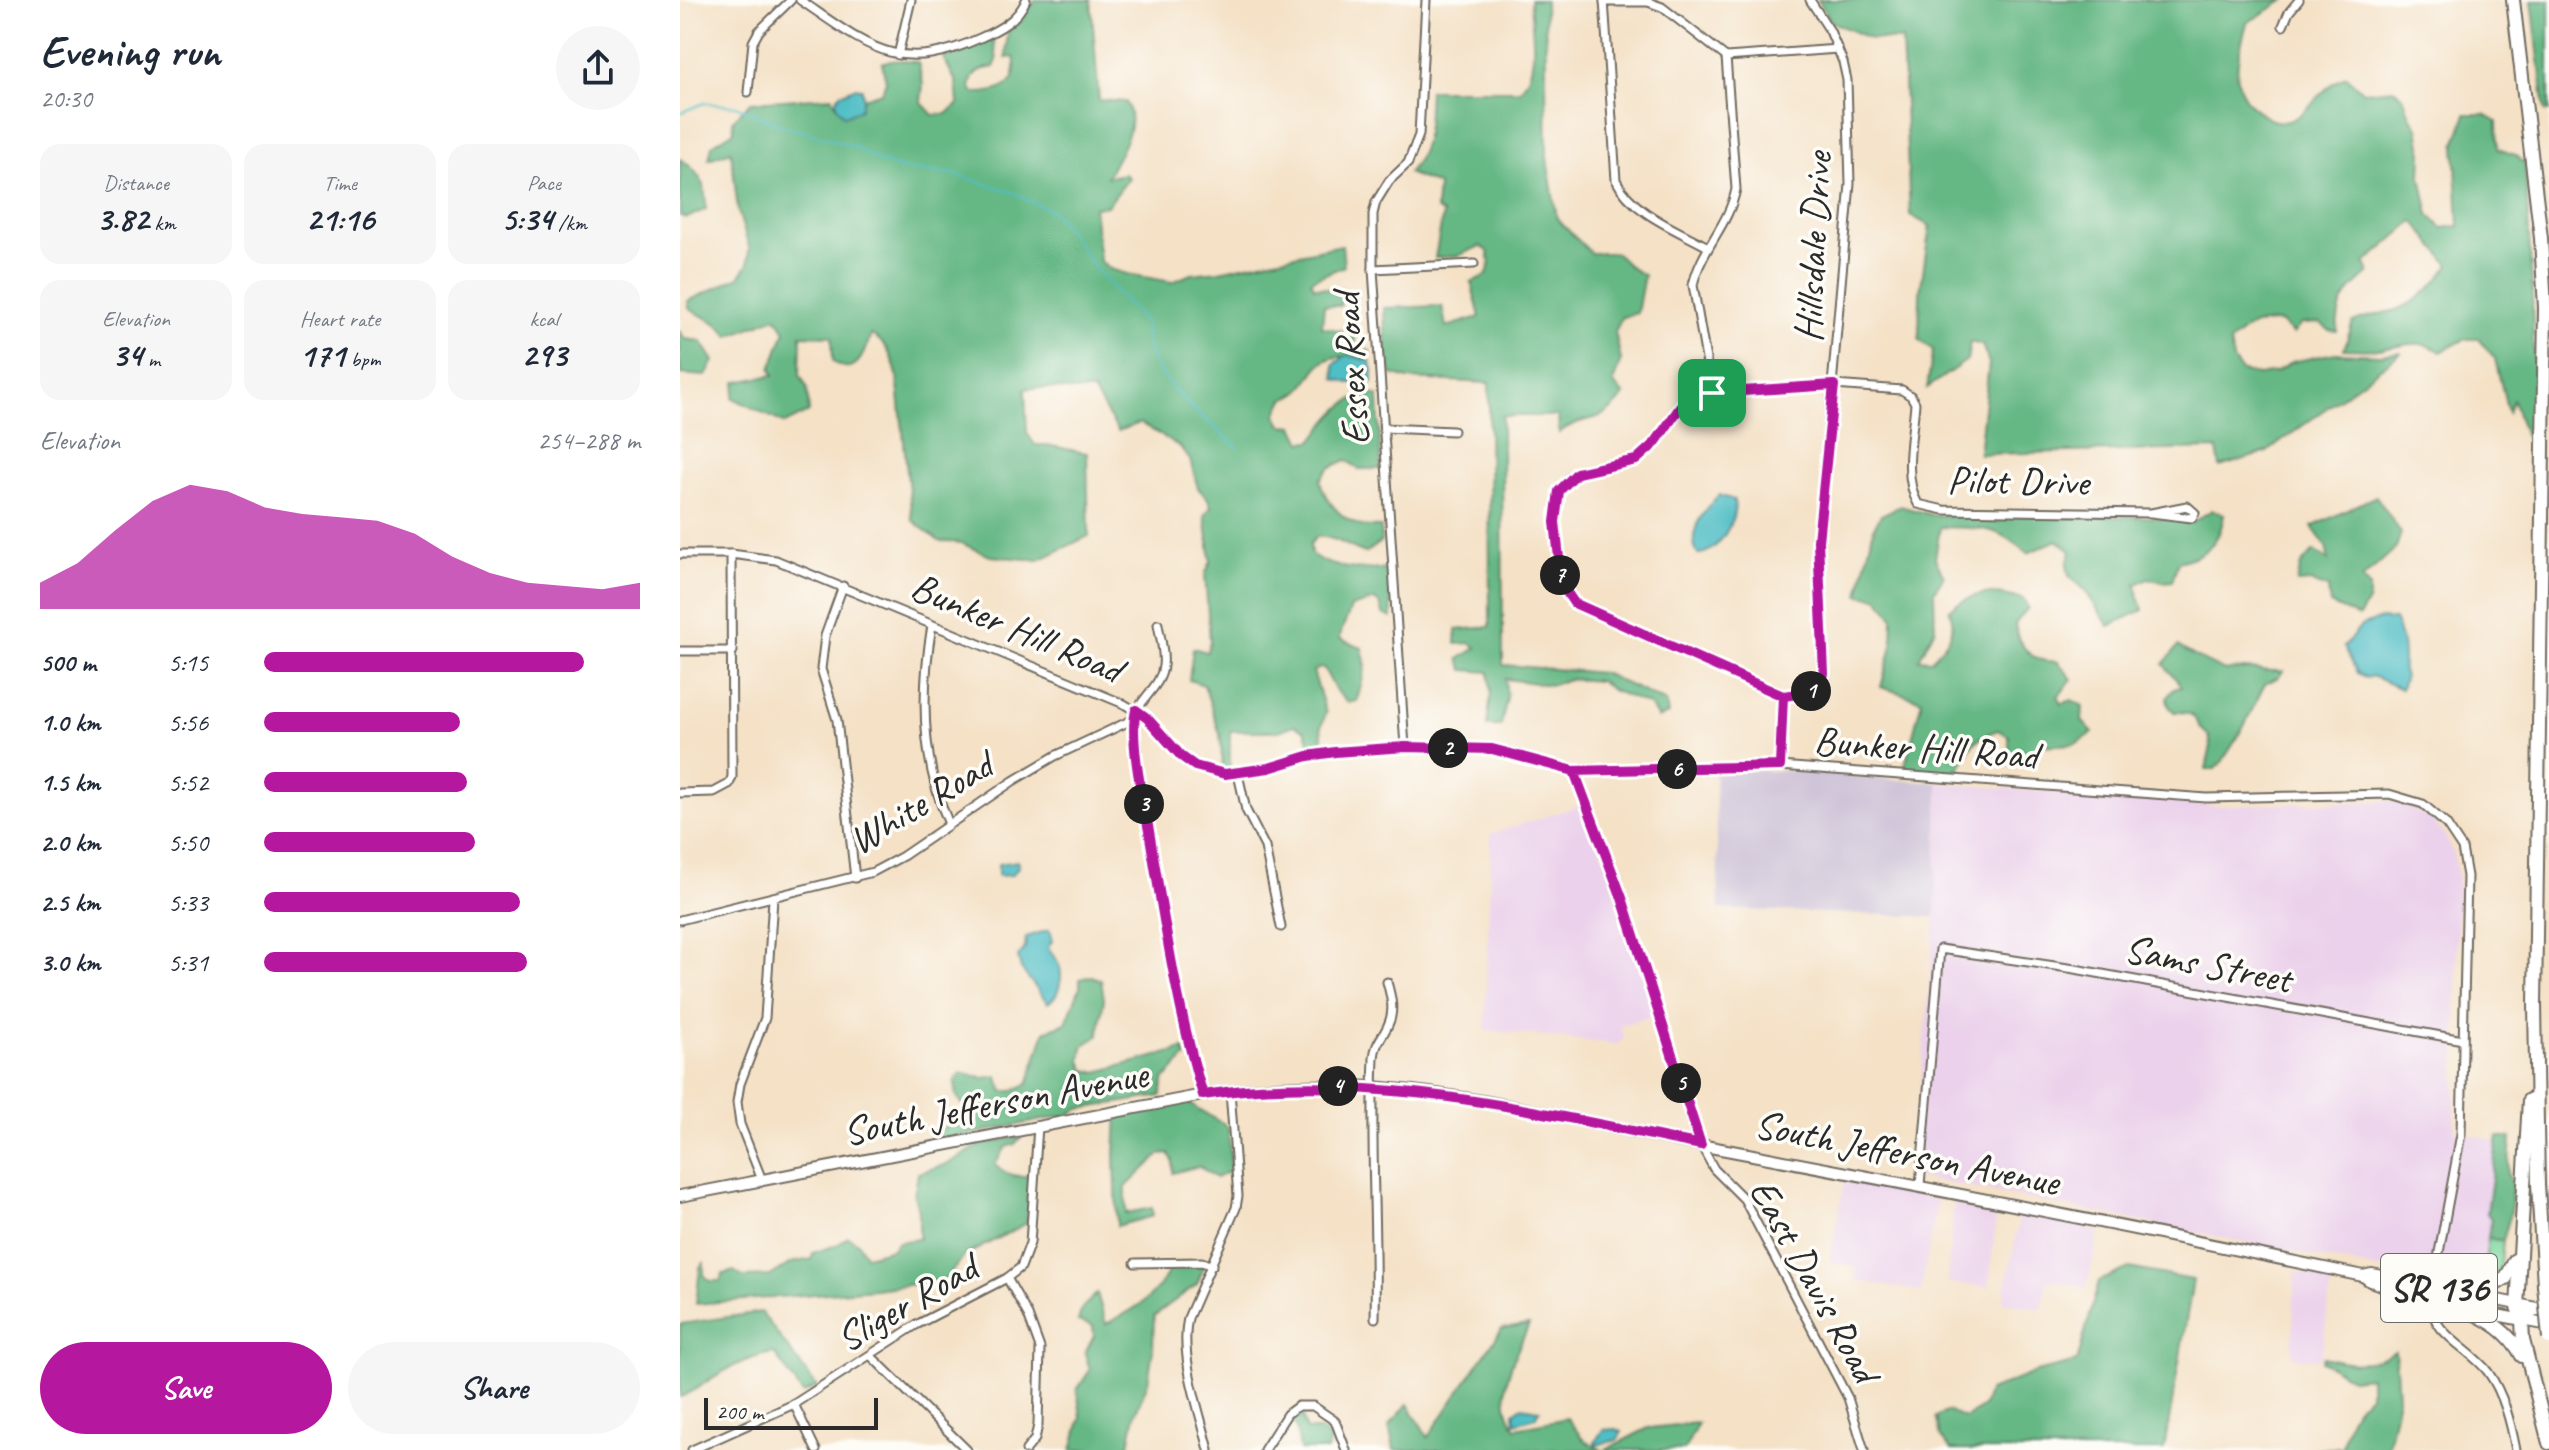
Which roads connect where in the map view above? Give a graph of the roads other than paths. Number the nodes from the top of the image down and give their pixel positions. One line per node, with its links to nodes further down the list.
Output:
1 (791, 0): 14 (street)
2 (800, 0): 12 (street)
3 (911, 0): 12 (street)
4 (1026, 0): 12 (street)
5 (1426, 0): 17 (street, Essex Road)
6 (1810, 0): 11 (street, Hillsdale Drive)
7 (2299, 0): 10 (street)
8 (2513, 0): 43 (highway)
9 (1604, 1): 13 (street); 15 (street)
10 (2283, 26)
11 (1838, 49): 13 (street); 18 (street, Hillsdale Drive)
12 (898, 55)
13 (1726, 57): 15 (street)
14 (748, 92)
15 (1708, 247): 19 (street)
16 (1474, 264): 17 (street)
17 (1373, 269): 20 (street, Essex Road)
18 (1834, 385): 19 (street, Pilot Drive); 22 (street, Pilot Drive); 30 (street, Hillsdale Drive)
19 (1712, 393): 30 (street, Pilot Drive)
20 (1384, 428): 21 (street); 32 (street, Essex Road)
21 (1453, 431)
22 (2151, 513): 22 (street, Pilot Drive)
23 (680, 554): 24 (street, Bunker Hill Road)
24 (731, 554): 25 (street, Bunker Hill Road); 29 (street)
25 (843, 586): 27 (street, Bunker Hill Road); 38 (street)
26 (1158, 624): 31 (street)
27 (932, 625): 31 (street, Bunker Hill Road); 37 (street)
28 (680, 651): 29 (street)
29 (733, 651): 36 (street)
30 (1783, 696): 33 (street)
31 (1135, 714): 35 (street, Bunker Hill Road); 37 (street, White Road); 47 (street)
32 (1405, 747): 34 (street, Bunker Hill Road); 35 (street, Bunker Hill Road)
33 (1780, 766): 34 (street, Bunker Hill Road); 44 (street, Bunker Hill Road)
34 (1574, 771): 49 (street, East Davis Road)
35 (1238, 774): 41 (street)
36 (680, 793)
37 (949, 824): 38 (street, White Road)
38 (855, 878): 39 (street, White Road)
39 (773, 899): 40 (street, White Road); 50 (street)
40 (680, 920)
41 (1281, 927)
42 (1387, 982): 45 (street)
43 (2535, 1005): 53 (highway); 67 (highway, bridge)
44 (2463, 1040): 51 (street, Sams Street); 58 (street, Bunker Hill Road)
45 (1373, 1087): 46 (main road, South Jefferson Avenue / SR 136); 49 (main road, South Jefferson Avenue / SR 136); 64 (street)
46 (1230, 1091): 47 (main road, South Jefferson Avenue / SR 136); 55 (street)
47 (1203, 1095): 48 (main road, South Jefferson Avenue / SR 136)
48 (1038, 1126): 50 (main road, South Jefferson Avenue / SR 136); 57 (street, Sliger Road)
49 (1701, 1145): 51 (main road, South Jefferson Avenue / SR 136); 79 (street, East Davis Road)
50 (762, 1180): 52 (main road, South Jefferson Avenue / SR 136)
51 (1920, 1185): 56 (main road, South Jefferson Avenue / SR 136)
52 (680, 1196)
53 (2519, 1237): 59 (highway); 61 (highway)
54 (1135, 1263): 55 (street)
55 (1212, 1266): 76 (street)
56 (2363, 1276): 58 (main road, South Jefferson Avenue / SR 136); 60 (main road, South Jefferson Avenue / SR 136)
57 (1007, 1278): 68 (street, Sliger Road); 75 (street)
58 (2432, 1287): 59 (main road, South Jefferson Avenue / SR 136); 60 (street, Bunker Hill Road)
59 (2475, 1296): 61 (main road, South Jefferson Avenue / SR 136)
60 (2430, 1301): 62 (main road, South Jefferson Avenue / SR 136); 80 (street)
61 (2516, 1304): 63 (main road, South Jefferson Avenue / SR 136); 65 (highway)
62 (2465, 1309): 65 (main road, South Jefferson Avenue / SR 136); 69 (highway)
63 (2545, 1310): 65 (highway)
64 (1375, 1318)
65 (2522, 1320): 66 (main road, South Jefferson Avenue / SR 136); 69 (highway)
66 (2549, 1325)
67 (2549, 1338)
68 (871, 1356): 70 (street, Sliger Road); 74 (street)
69 (2534, 1383): 71 (highway)
70 (794, 1404): 72 (street, Sliger Road); 73 (street)
71 (2549, 1443)
72 (692, 1450)
73 (816, 1450)
74 (967, 1450)
75 (1026, 1450)
76 (1209, 1450)
77 (1264, 1450): 78 (street)
78 (1346, 1450)
79 (1864, 1450)
80 (2516, 1450)

